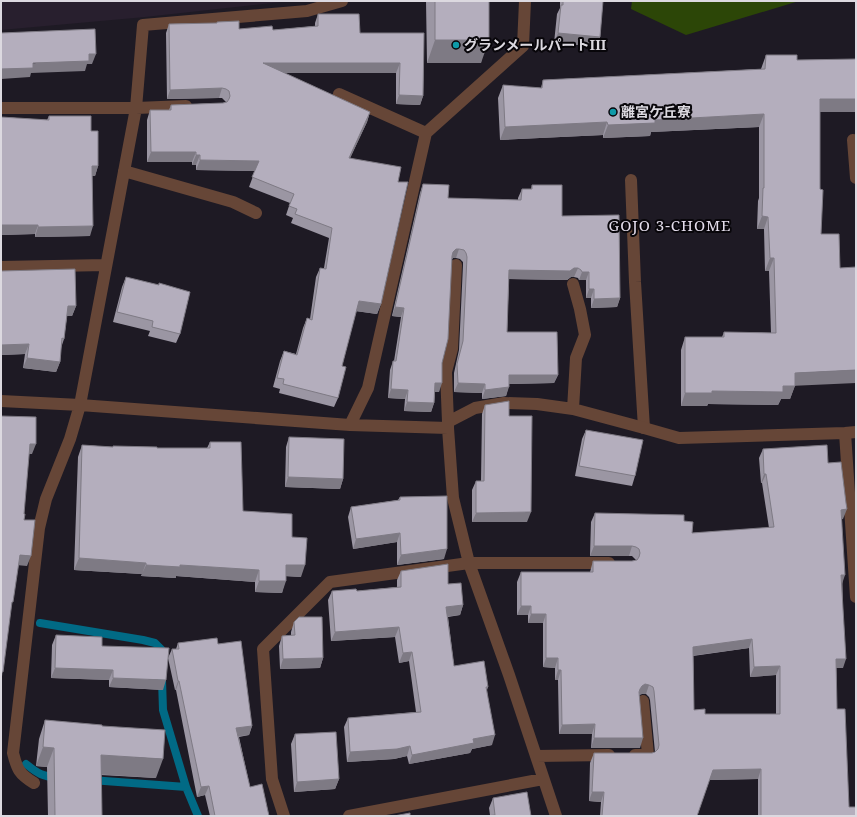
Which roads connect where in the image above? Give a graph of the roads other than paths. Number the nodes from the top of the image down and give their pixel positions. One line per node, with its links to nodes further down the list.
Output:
1 (342, 1): 6 (street)
2 (525, 1): 7 (street)
3 (339, 94): 7 (street)
4 (197, 106): 6 (street)
5 (1, 108): 6 (street)
6 (136, 108): 9 (street)
7 (426, 133): 20 (street)
8 (853, 140): 10 (street)
9 (124, 172): 12 (street); 13 (street)
10 (856, 178)
11 (631, 180): 22 (street)
12 (256, 213)
13 (106, 265): 15 (street); 18 (street)
14 (456, 265): 21 (street)
15 (1, 267)
16 (573, 284): 19 (street)
17 (1, 401): 18 (street)
18 (80, 406): 20 (street); 30 (street)
19 (573, 409): 21 (street); 22 (street)
20 (350, 425): 21 (street)
21 (448, 425): 24 (street)
22 (644, 428): 23 (street)
23 (850, 433): 26 (street)
24 (469, 563): 25 (street); 28 (street); 31 (street)
25 (622, 563)
26 (856, 597)
27 (643, 702): 28 (street)
28 (536, 756): 29 (street)
29 (543, 778): 32 (street); 33 (street)
30 (34, 783)
31 (284, 816)
32 (349, 816)
33 (556, 816)

